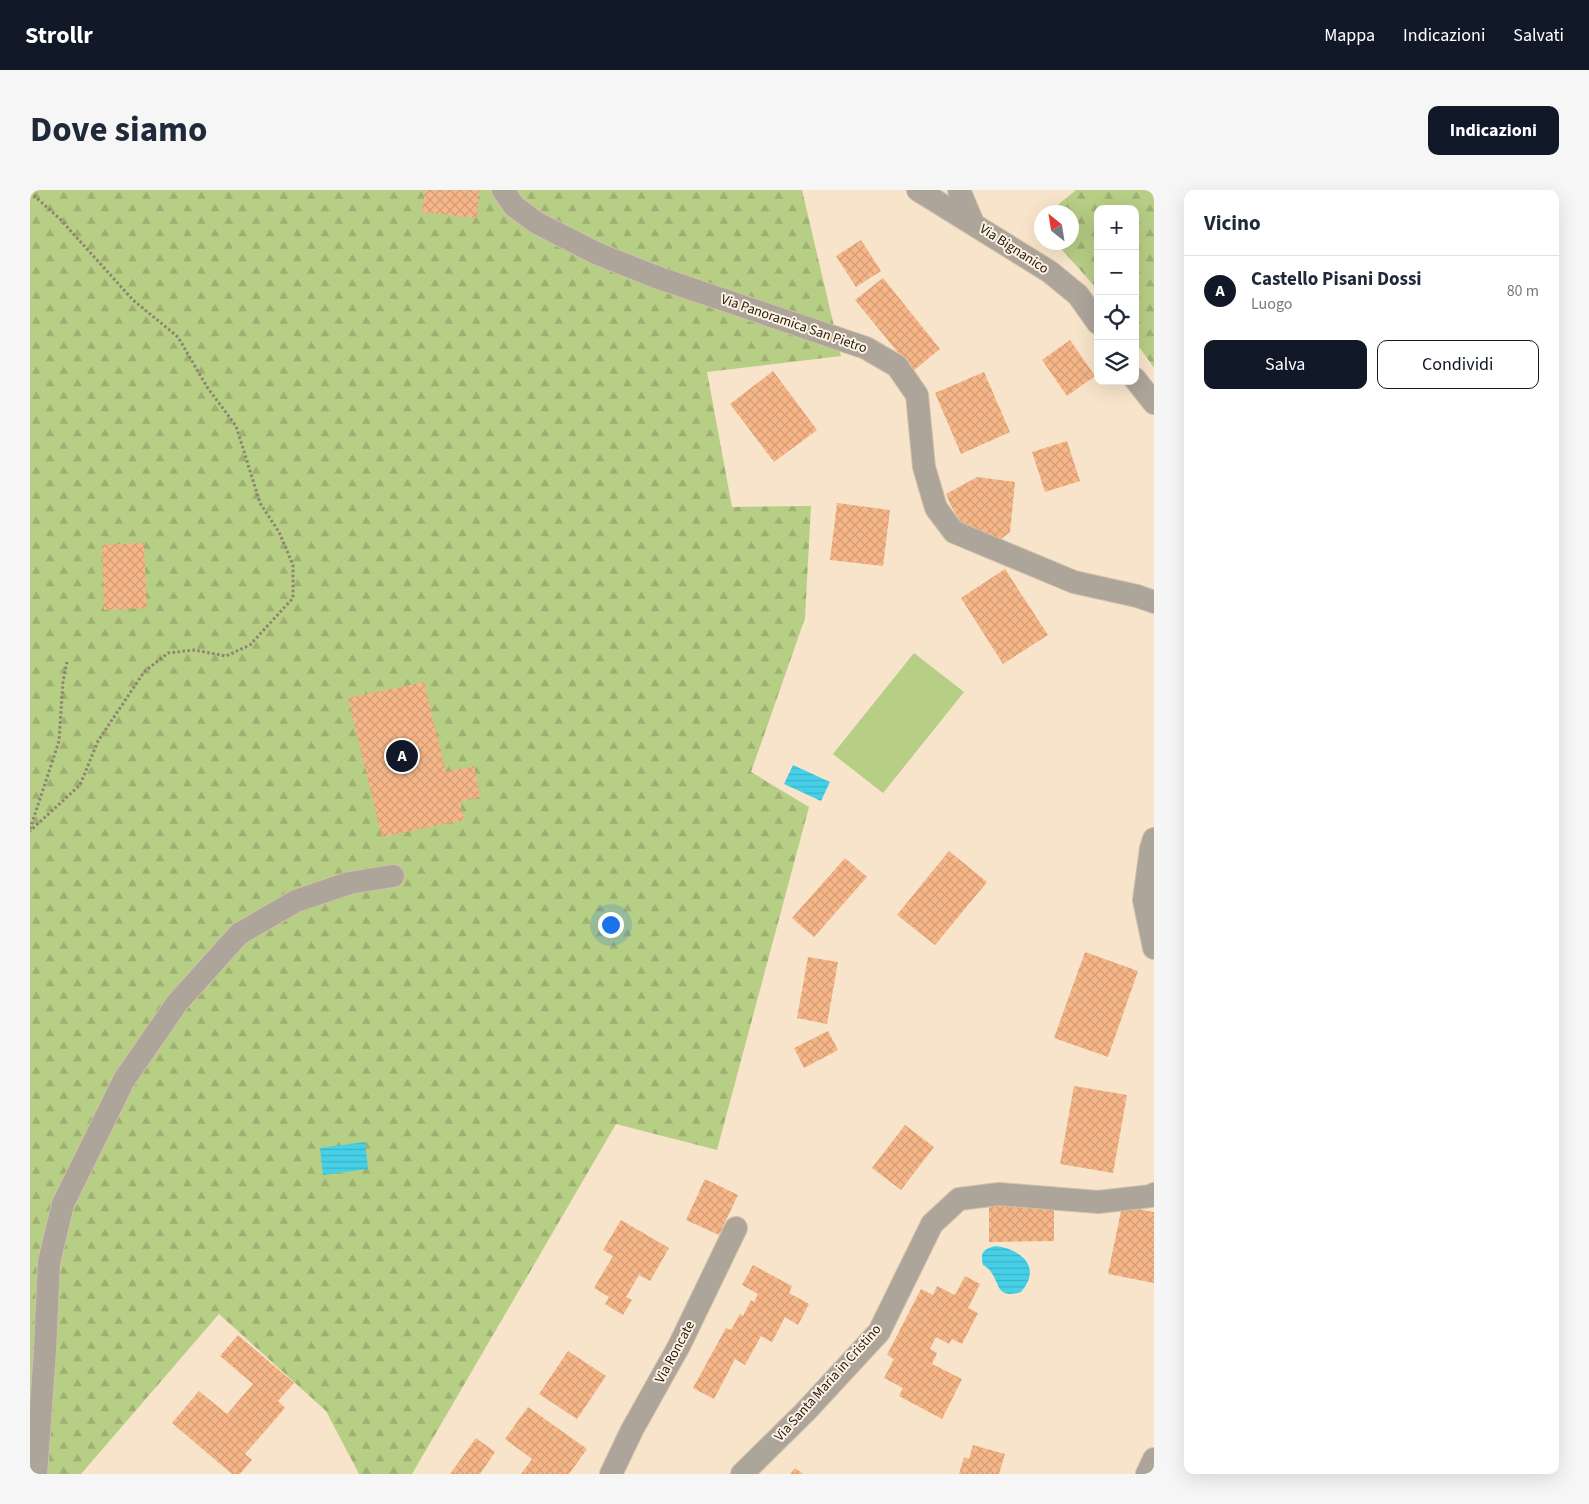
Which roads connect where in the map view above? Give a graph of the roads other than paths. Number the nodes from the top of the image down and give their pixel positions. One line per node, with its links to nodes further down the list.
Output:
1 (503, 190): 8 (street, Via Panoramica San Pietro)
2 (918, 190): 4 (street, Via Bignanico)
3 (959, 190): 4 (street)
4 (973, 223): 5 (street, Via Bignanico)
5 (1094, 317)
6 (1139, 384): 7 (street)
7 (1154, 403)
8 (1154, 602)
9 (1154, 839): 11 (street)
10 (393, 876): 15 (street)
11 (1154, 948)
12 (1154, 1194): 17 (street, Via Santa Maria in Cristino)
13 (736, 1228): 16 (street, Via Roncate)
14 (1154, 1459): 18 (street)
15 (36, 1474)
16 (611, 1474)
17 (742, 1474)
18 (1147, 1474)

